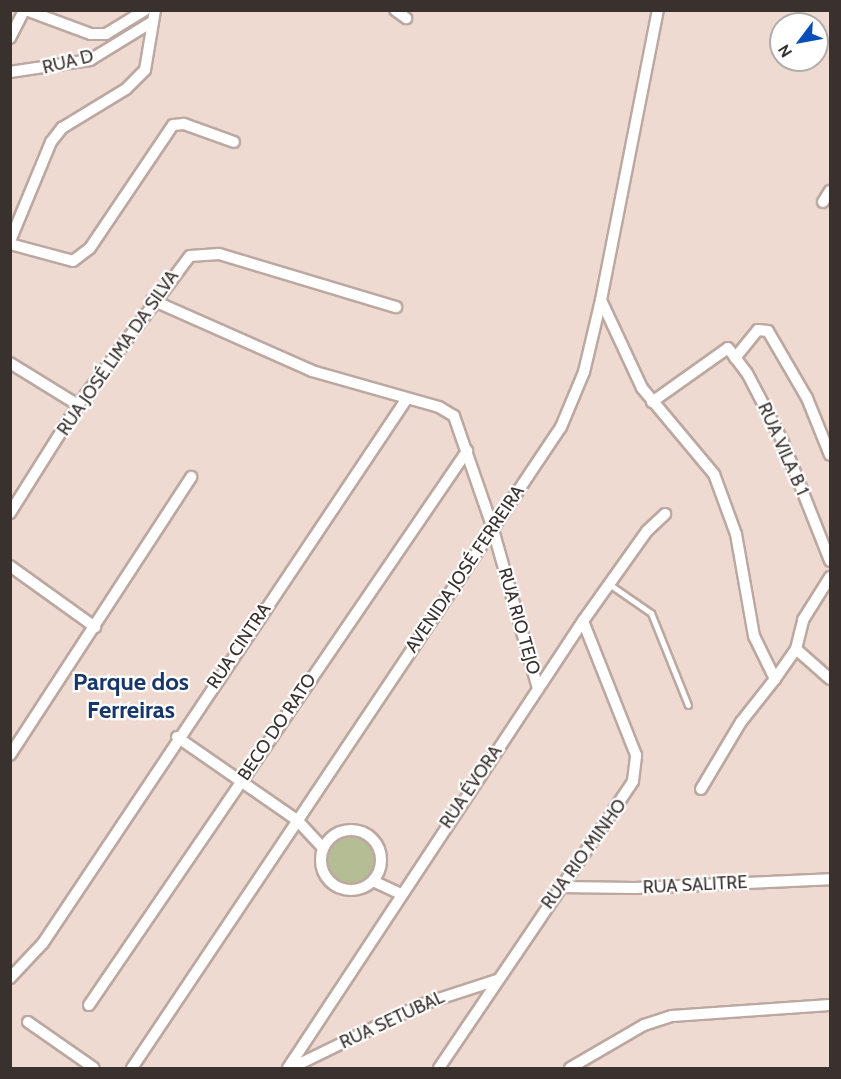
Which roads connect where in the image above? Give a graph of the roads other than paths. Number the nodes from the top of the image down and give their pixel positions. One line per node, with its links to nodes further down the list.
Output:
1 (25, 10): 2 (street); 8 (street)
2 (145, 10)
3 (155, 10): 7 (street)
4 (396, 10): 6 (street)
5 (658, 10): 15 (street, AVENIDA JOSÉ FERREIRA)
6 (406, 18)
7 (152, 22): 9 (street, RUA D); 13 (street)
8 (10, 38)
9 (10, 72)
10 (234, 142): 13 (street)
11 (831, 191): 12 (street)
12 (823, 202)
13 (10, 242)
14 (152, 300): 16 (street, RUA JOSÉ LIMA DA SILVA); 19 (street); 21 (street, RUA JOSÉ LIMA DA SILVA)
15 (601, 300): 20 (street); 27 (street, AVENIDA JOSÉ FERREIRA)
16 (396, 307)
17 (735, 358): 20 (street, RUA VILA B 1); 23 (street); 28 (street, RUA VILA B 1)
18 (10, 363): 21 (street)
19 (406, 400): 22 (street, RUA RIO TEJO); 39 (street, RUA CINTRA)
20 (652, 402): 35 (street)
21 (78, 405): 25 (street, RUA JOSÉ LIMA DA SILVA)
22 (467, 451): 27 (street, RUA RIO TEJO); 41 (street, BECO DO RATO)
23 (831, 454)
24 (191, 477): 33 (street)
25 (11, 511)
26 (665, 514): 31 (street, RUA ÉVORA)
27 (492, 526): 37 (street, RUA RIO TEJO); 43 (street, AVENIDA JOSÉ FERREIRA)
28 (831, 561)
29 (10, 566): 33 (street)
30 (831, 577): 34 (street)
31 (609, 584): 32 (street, RUA ÉVORA); 38 (lane)
32 (583, 621): 37 (street, RUA ÉVORA); 47 (street, RUA RIO MINHO)
33 (95, 627): 40 (street)
34 (796, 649): 35 (street); 36 (street)
35 (775, 679): 42 (street)
36 (831, 679)
37 (537, 689): 48 (street, RUA ÉVORA)
38 (687, 705)
39 (177, 737): 41 (street); 49 (street, RUA CINTRA)
40 (10, 755)
41 (241, 781): 43 (street); 51 (street, BECO DO RATO)
42 (701, 789)
43 (297, 820): 44 (street); 55 (street, AVENIDA JOSÉ FERREIRA)
44 (323, 848): 46 (street); 46 (street)
45 (831, 879): 47 (street, RUA SALITRE)
46 (373, 881): 48 (street)
47 (560, 886): 50 (street, RUA RIO MINHO)
48 (399, 893): 56 (street, RUA ÉVORA)
49 (10, 978)
50 (497, 980): 56 (street, RUA SETUBAL); 57 (street, RUA RIO MINHO)
51 (89, 1005)
52 (831, 1005): 58 (street)
53 (28, 1022): 54 (street)
54 (94, 1068)
55 (132, 1068)
56 (289, 1068)
57 (439, 1068)
58 (570, 1068)

